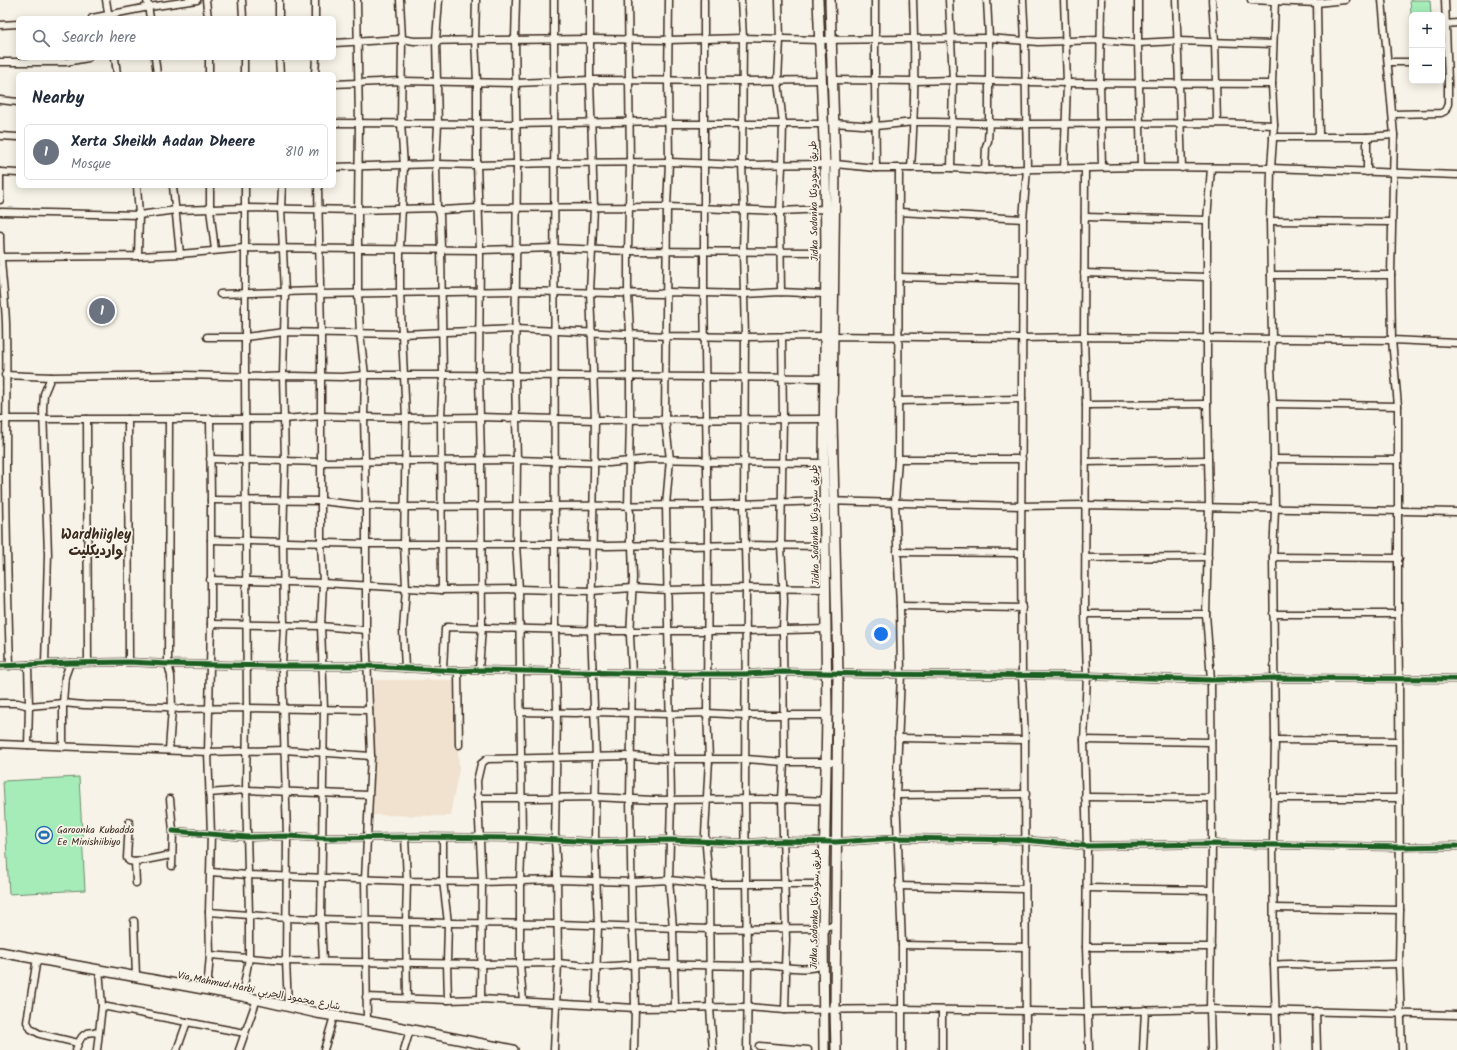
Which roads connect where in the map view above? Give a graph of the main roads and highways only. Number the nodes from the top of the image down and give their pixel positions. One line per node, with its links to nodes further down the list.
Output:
1 (818, 0): 3 (main road, Jidka Sodonka طريق سودونكا)
2 (830, 0): 3 (main road, Jidka Sodonka طريق سودونكا)
3 (829, 336): 4 (main road, Jidka Sodonka طريق سودونكا); 4 (main road, Jidka Sodonka طريق سودونكا)
4 (828, 419): 5 (main road, Jidka Sodonka طريق سودونكا); 5 (main road, Jidka Sodonka طريق سودونكا)
5 (829, 501): 9 (main road, Jidka Sodonka طريق سودونكا); 10 (main road, Jidka Sodonka طريق سودونكا)
6 (0, 952): 7 (main road, Via Mahmud Harbi شارع محمود الحربي)
7 (485, 1048): 8 (main road, Via Mahmud Harbi شارع محمود الحربي)
8 (513, 1050)
9 (824, 1050)
10 (836, 1050)

